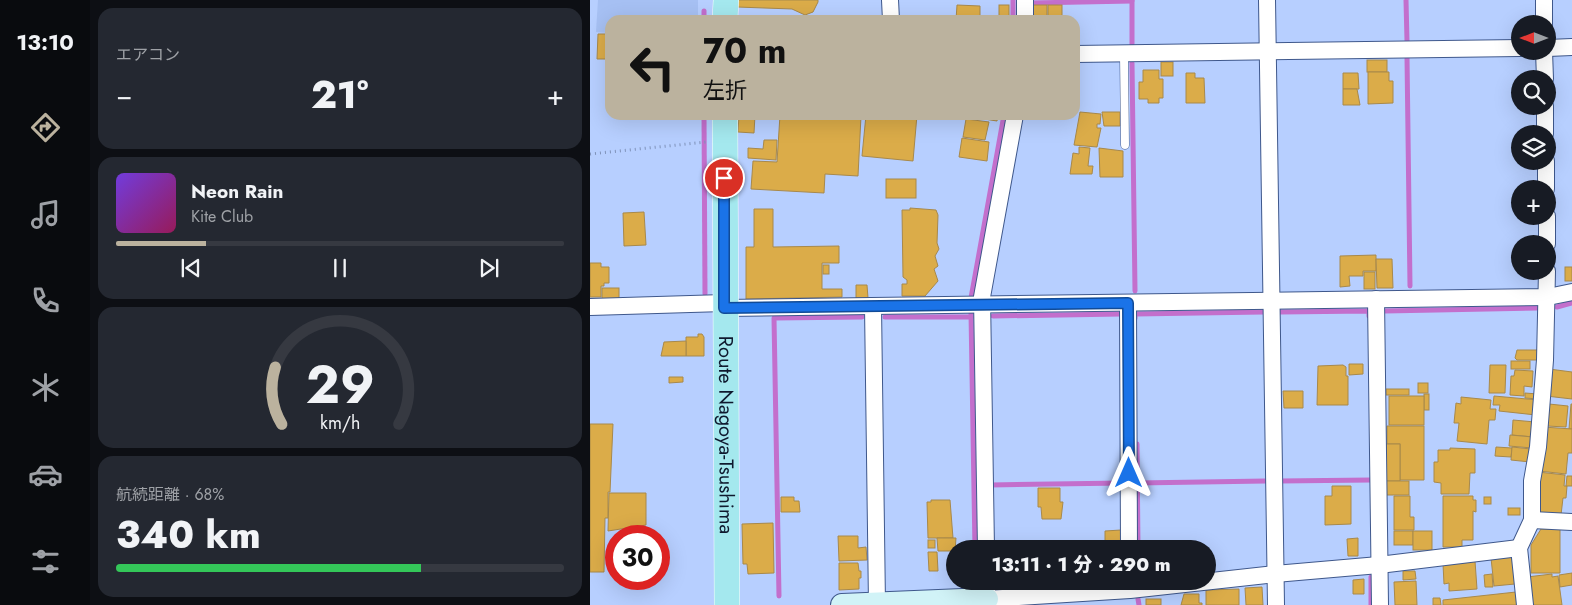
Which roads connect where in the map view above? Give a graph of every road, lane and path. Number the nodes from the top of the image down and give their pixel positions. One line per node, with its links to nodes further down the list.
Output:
1 (726, 0): 6 (main road)
2 (890, 0): 7 (street)
3 (1024, 0): 8 (street)
4 (1267, 0): 13 (street)
5 (1544, 0): 9 (street)
6 (725, 15)
7 (891, 15)
8 (1025, 15)
9 (1544, 15)
10 (1572, 47): 12 (street)
11 (1511, 48): 13 (street)
12 (1556, 48)
13 (1268, 51): 15 (street); 25 (street)
14 (1080, 54): 15 (street)
15 (1124, 54): 19 (lane)
16 (725, 120): 28 (main road, Route Nagoya-Tsushima)
17 (1014, 120): 27 (street)
18 (700, 143): 20 (path)
19 (1125, 145)
20 (590, 154)
21 (1547, 280): 23 (street)
22 (1572, 292): 23 (street)
23 (1548, 297): 24 (street); 31 (street)
24 (1376, 299): 25 (street); 36 (street)
25 (1272, 301): 26 (street); 37 (street)
26 (1128, 303): 27 (street); 34 (street)
27 (983, 304): 29 (street); 33 (street)
28 (724, 305): 29 (street); 30 (street); 42 (main road, Route Nagoya-Tsushima)
29 (873, 306): 41 (street)
30 (590, 307)
31 (1532, 520): 32 (street); 35 (street)
32 (1572, 522)
33 (986, 540)
34 (1129, 540)
35 (1519, 548): 36 (street); 46 (street)
36 (1379, 565): 37 (street); 45 (street)
37 (1275, 574): 38 (street); 44 (street)
38 (1216, 579)
39 (1066, 590): 40 (street)
40 (987, 595): 41 (street)
41 (876, 604): 43 (street)
42 (727, 605)
43 (842, 605)
44 (1276, 605)
45 (1380, 605)
46 (1525, 605)

